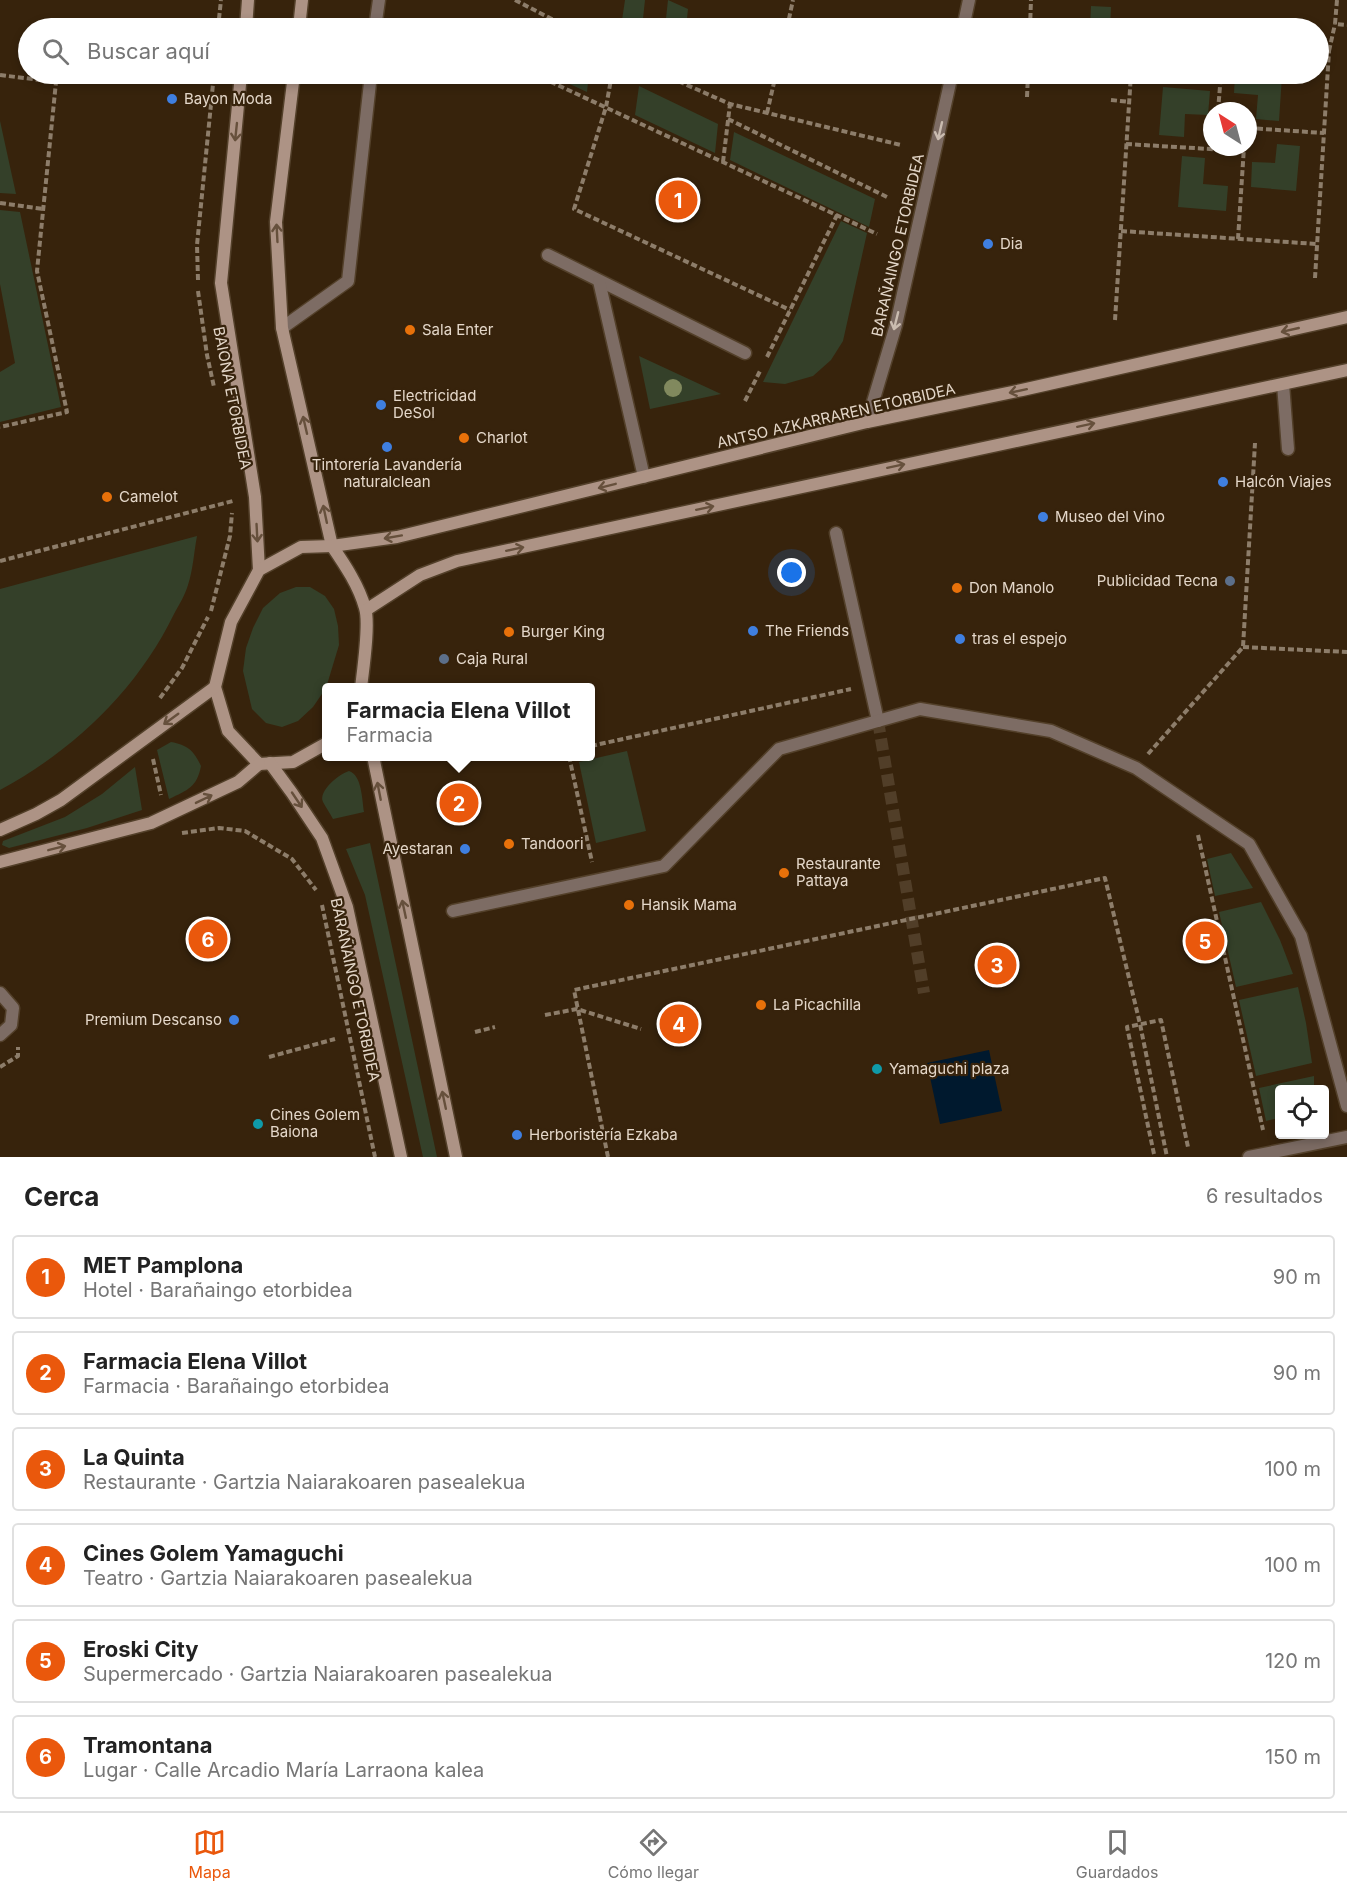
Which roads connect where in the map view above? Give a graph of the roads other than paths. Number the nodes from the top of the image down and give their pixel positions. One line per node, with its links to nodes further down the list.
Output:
1 (248, 0): 5 (street)
2 (302, 0): 6 (street)
3 (379, 0): 7 (street)
4 (969, 0): 8 (street)
5 (247, 18)
6 (300, 18)
7 (376, 18)
8 (965, 18)
9 (240, 84): 25 (street, BAIONA ETORBIDEA, one-way to 25)
10 (293, 84): 16 (street, one-way to 10)
11 (369, 84): 16 (street)
12 (950, 84): 20 (street, BARAÑAINGO ETORBIDEA, one-way to 20)
13 (548, 255): 14 (street)
14 (598, 281): 17 (street); 22 (street)
15 (1347, 317): 20 (street, ANTSO AZKARRAREN ETORBIDEA, one-way to 20)
16 (282, 328): 24 (street, one-way to 16)
17 (745, 353)
18 (1347, 370): 19 (street)
19 (1283, 384): 21 (street); 26 (street, one-way to 19)
20 (867, 422): 22 (street, ANTSO AZKARRAREN ETORBIDEA)
21 (1288, 449)
22 (644, 477): 24 (street, ANTSO AZKARRAREN ETORBIDEA, one-way to 24)
23 (836, 533): 29 (street)
24 (332, 546): 25 (street, ANTSO AZKARRAREN ETORBIDEA); 26 (street)
25 (259, 570): 28 (street)
26 (366, 610): 27 (street)
27 (361, 683)
28 (215, 687): 32 (street, BARAÑAINGO ETORBIDEA); 33 (street, one-way to 33)
29 (878, 721): 35 (street); 38 (street)
30 (322, 746): 32 (street)
31 (374, 761): 41 (street, one-way to 31)
32 (264, 763): 34 (street, one-way to 32); 40 (street, BARAÑAINGO ETORBIDEA, one-way to 40)
33 (0, 830)
34 (0, 862)
35 (453, 911)
36 (0, 993): 37 (street)
37 (0, 1035)
38 (1347, 1106)
39 (1347, 1137): 42 (street)
40 (401, 1157)
41 (456, 1157)
42 (1249, 1157)

